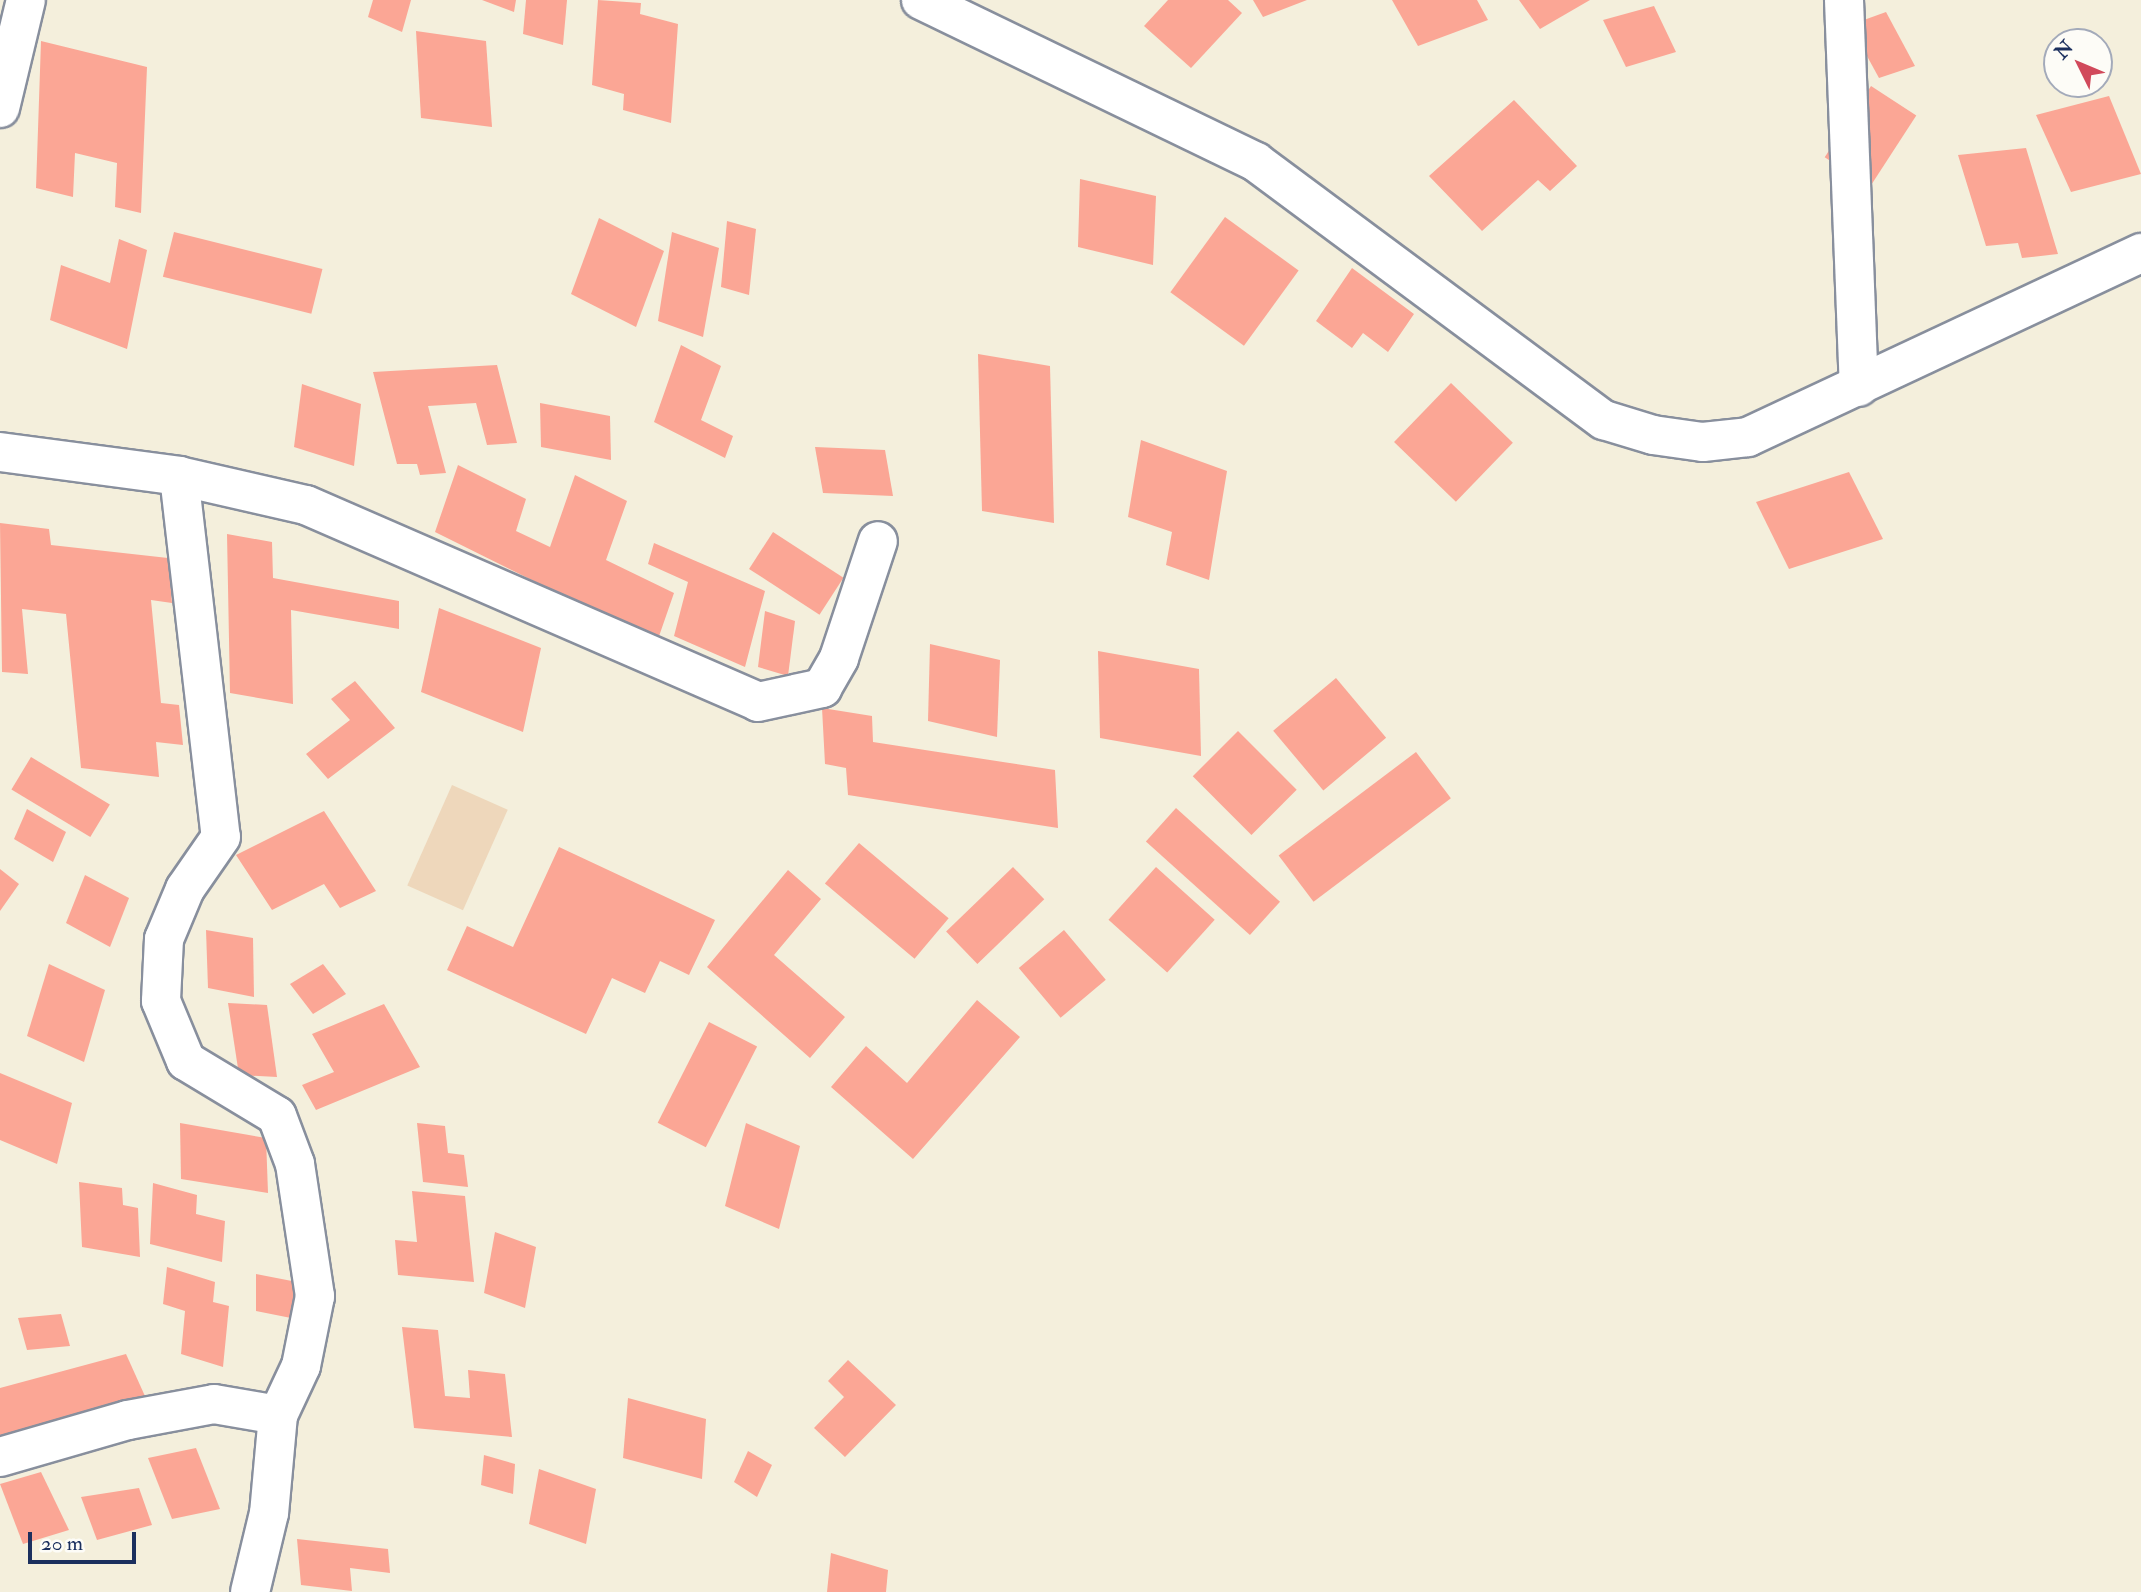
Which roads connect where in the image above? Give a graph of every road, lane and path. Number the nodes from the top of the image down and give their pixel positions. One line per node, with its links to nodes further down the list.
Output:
1 (26, 0): 4 (street)
2 (922, 0): 6 (street)
3 (1844, 0): 6 (street)
4 (0, 108)
5 (2141, 253): 6 (street)
6 (1859, 387)
7 (0, 452): 8 (street)
8 (179, 476): 9 (street); 10 (street)
9 (878, 541)
10 (278, 1415): 11 (street); 12 (street)
11 (0, 1457)
12 (250, 1592)

